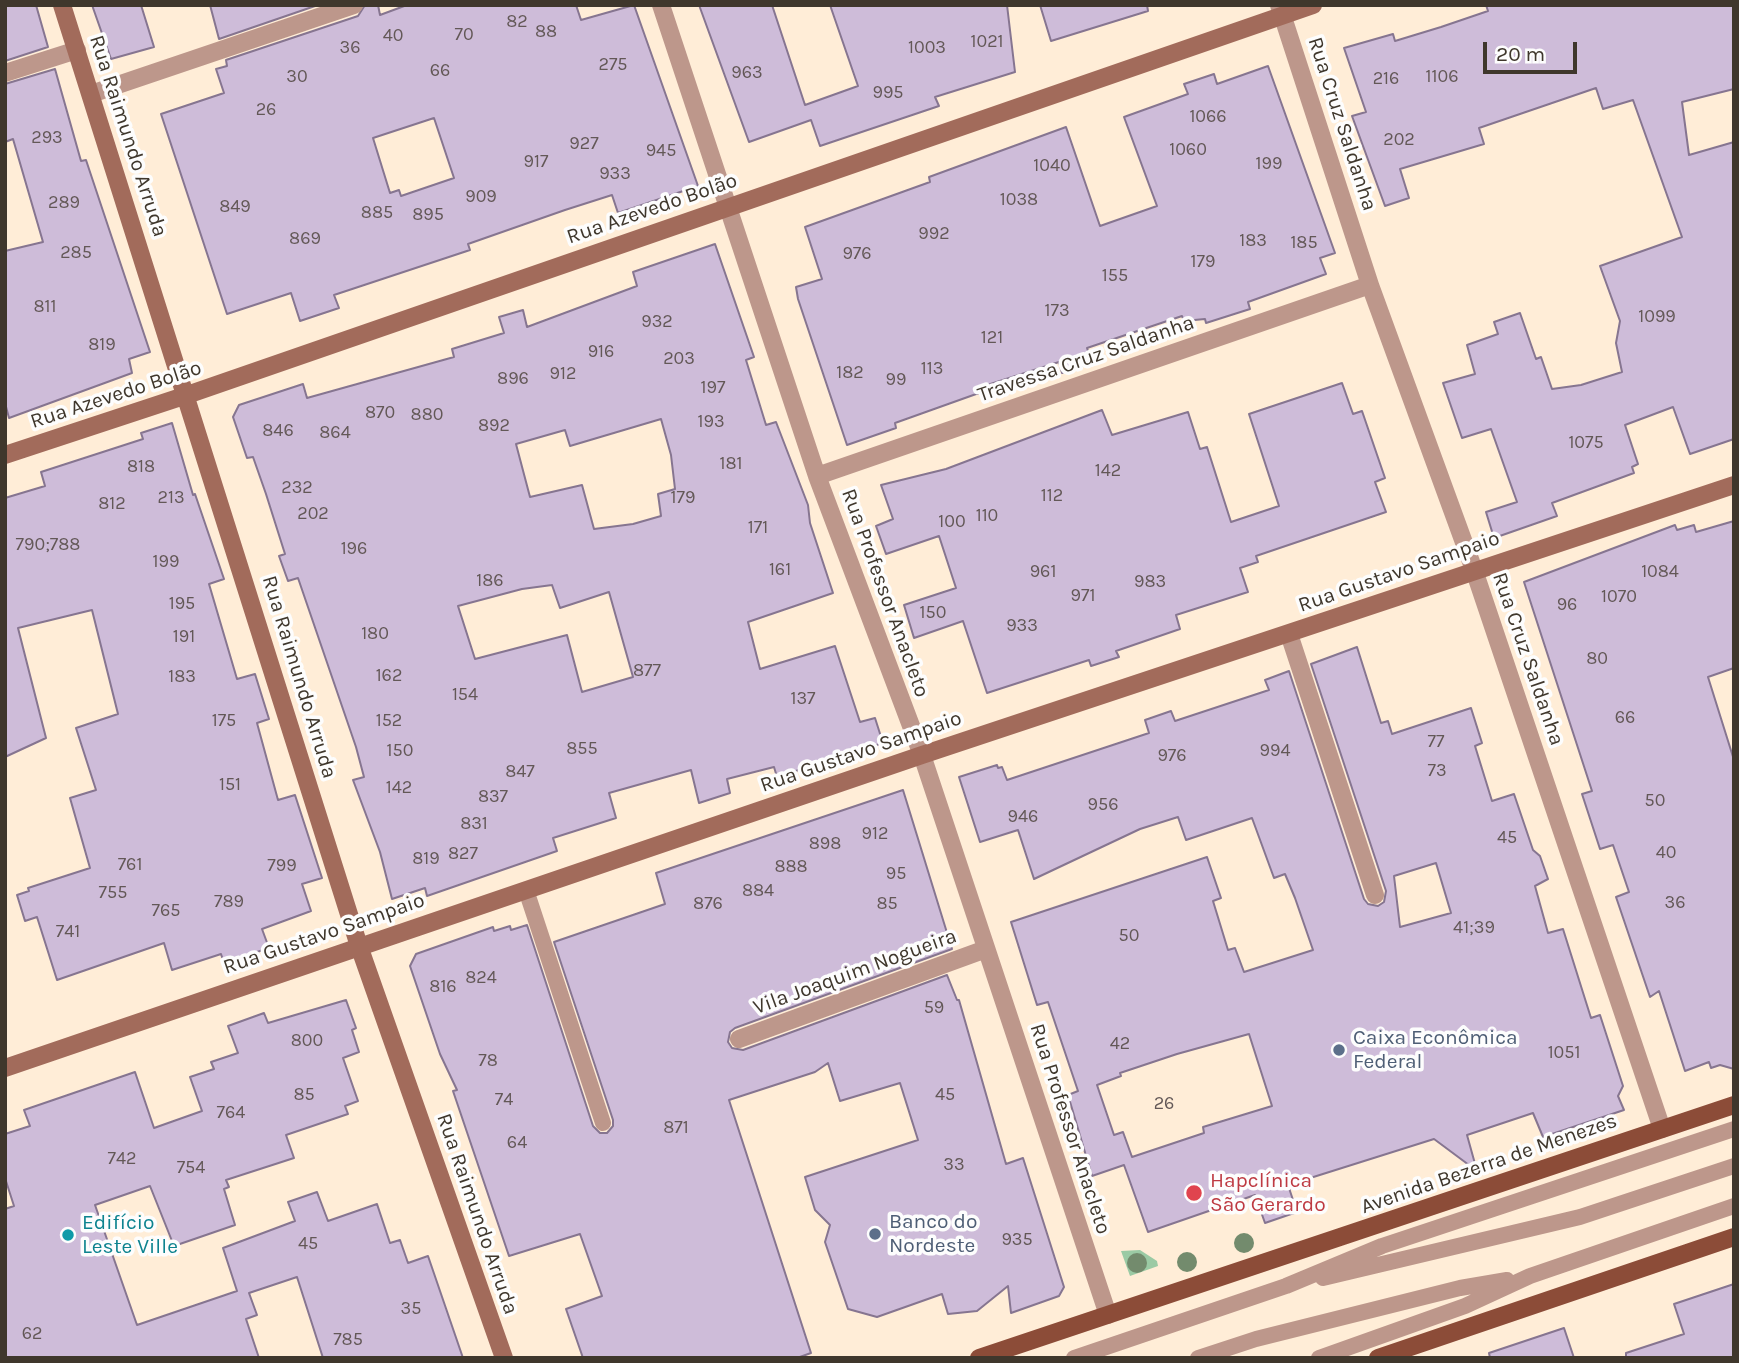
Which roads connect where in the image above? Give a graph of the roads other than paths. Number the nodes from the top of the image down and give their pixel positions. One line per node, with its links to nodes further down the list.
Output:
1 (62, 5): 6 (street, Rua Raimundo Arruda)
2 (354, 5): 8 (street)
3 (661, 5): 9 (street, Rua Professor Anacleto)
4 (1313, 5): 5 (street, Rua Azevedo Bolão)
5 (1281, 10): 9 (street, Rua Azevedo Bolão); 10 (street, Rua Cruz Saldanha)
6 (77, 50): 7 (street); 8 (street, Rua Raimundo Arruda)
7 (5, 73)
8 (91, 94): 11 (street, Rua Raimundo Arruda)
9 (727, 206): 11 (street, Rua Azevedo Bolão); 13 (street, Rua Professor Anacleto)
10 (1370, 285): 13 (street, Travessa Cruz Saldanha); 15 (street, Rua Cruz Saldanha)
11 (187, 396): 12 (street, Rua Azevedo Bolão); 20 (street, Rua Raimundo Arruda)
12 (5, 455)
13 (817, 476): 17 (street, Rua Professor Anacleto)
14 (1734, 485): 15 (street, Rua Gustavo Sampaio)
15 (1474, 570): 16 (street, Rua Gustavo Sampaio); 26 (street, Rua Cruz Saldanha)
16 (1289, 634): 17 (street, Rua Gustavo Sampaio); 19 (street)
17 (922, 755): 18 (street, Rua Gustavo Sampaio); 21 (street, Rua Professor Anacleto)
18 (526, 890): 20 (street, Rua Gustavo Sampaio); 25 (lane)
19 (1375, 895)
20 (359, 946): 23 (street, Rua Gustavo Sampaio); 34 (street, Rua Raimundo Arruda)
21 (986, 948): 22 (street, Vila Joaquim Nogueira); 33 (street, Rua Professor Anacleto)
22 (739, 1039)
23 (5, 1068)
24 (1734, 1105): 26 (main road, Avenida Bezerra de Menezes)
25 (603, 1123)
26 (1662, 1129): 33 (main road, Avenida Bezerra de Menezes)
27 (1734, 1129): 32 (lane, Avenida Bezerra de Menezes)
28 (1734, 1166): 32 (lane, Avenida Bezerra de Menezes)
29 (1734, 1206): 31 (lane)
30 (1734, 1237): 39 (main road)
31 (1530, 1276): 37 (lane); 38 (lane)
32 (1286, 1286): 36 (lane, Avenida Bezerra de Menezes)
33 (1108, 1315): 35 (main road, Avenida Bezerra de Menezes)
34 (504, 1358)
35 (979, 1358)
36 (1074, 1358)
37 (1198, 1358)
38 (1319, 1358)
39 (1378, 1358)

